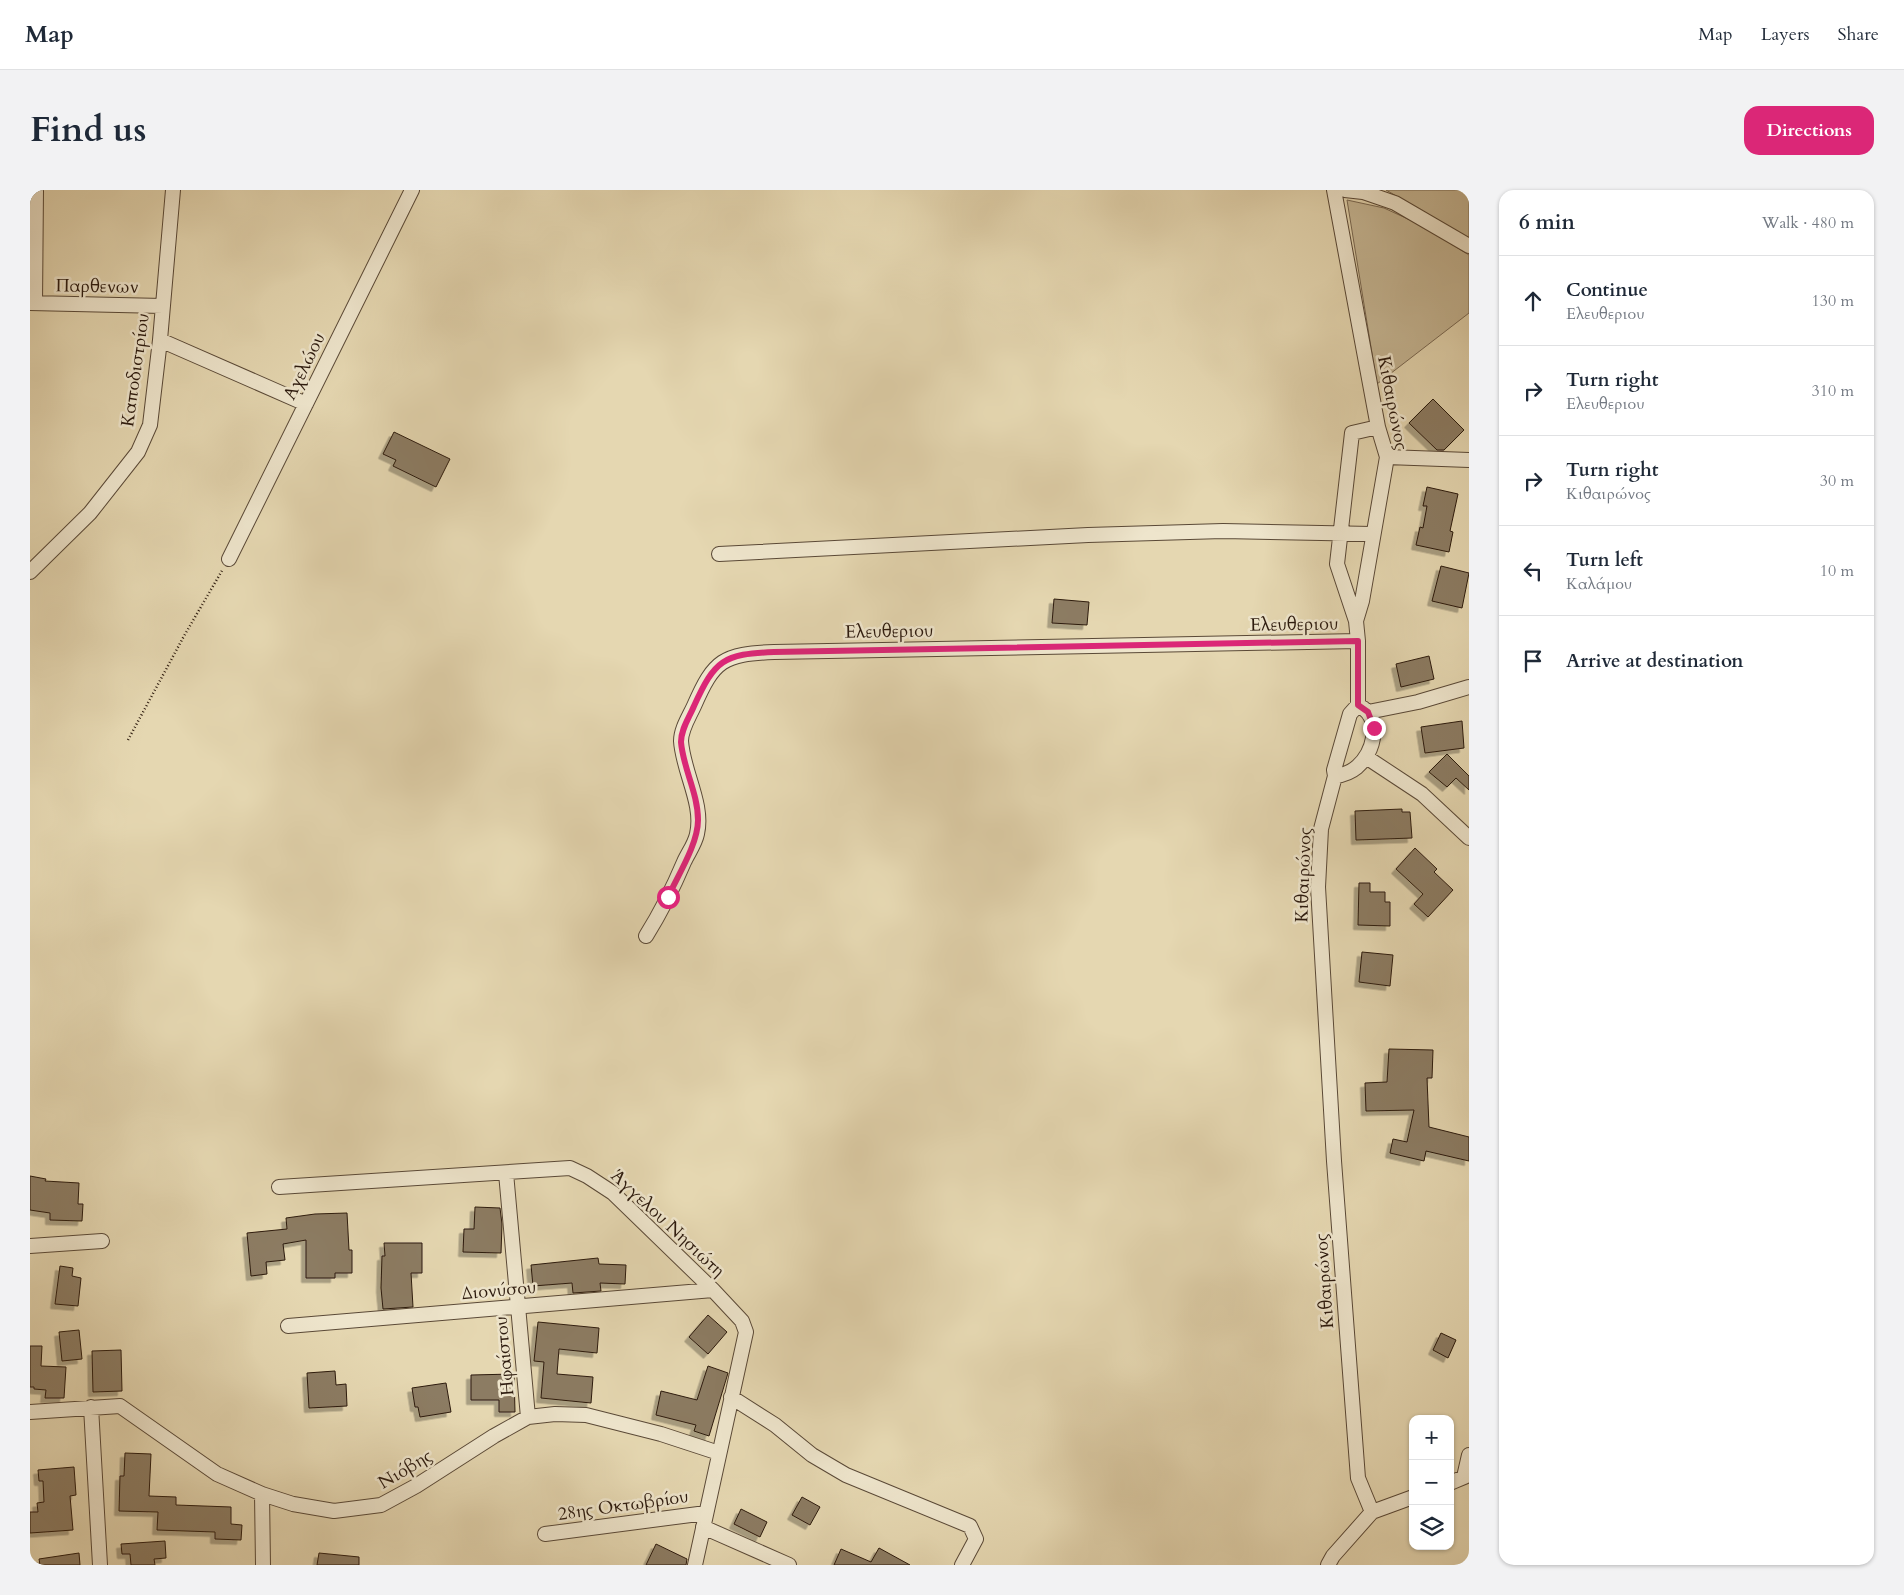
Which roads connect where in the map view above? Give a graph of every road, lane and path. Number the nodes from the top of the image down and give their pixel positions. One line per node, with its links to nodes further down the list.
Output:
1 (36, 190): 7 (street)
2 (173, 190): 8 (street, Καποδιστρίου)
3 (412, 190): 10 (street, Αχελώου)
4 (1334, 190): 11 (street, Κιθαιρώνος)
5 (1345, 190): 6 (street)
6 (1469, 246)
7 (32, 303): 8 (street, Παρθενων)
8 (163, 306): 9 (street, Καποδιστρίου)
9 (160, 340): 10 (street); 18 (street, Καποδιστρίου)
10 (306, 404): 17 (street, Αχελώου)
11 (1378, 427): 12 (street, Κιθαιρώνος); 14 (street)
12 (1387, 458): 13 (street); 15 (street, Κιθαιρώνος)
13 (1469, 460)
14 (1340, 534): 15 (street); 16 (street); 19 (street)
15 (1372, 534): 19 (street, Κιθαιρώνος)
16 (719, 554)
17 (229, 560): 23 (path)
18 (30, 572)
19 (1356, 620): 20 (street, Κιθαιρώνος)
20 (1358, 641): 22 (street, Κιθαιρώνος); 27 (street, Ελευθεριου)
21 (1469, 687): 22 (street)
22 (1363, 709): 24 (street); 25 (street, Κιθαιρώνος)
23 (128, 740)
24 (1366, 757): 25 (street); 26 (street)
25 (1336, 776): 45 (street, Κιθαιρώνος)
26 (1469, 838)
27 (646, 936)
28 (506, 1173): 29 (street, Άγγελου Νησιώτη); 32 (street, Άγγελου Νησιώτη); 33 (street, Ηφαίστου)
29 (279, 1187)
30 (102, 1241): 31 (street)
31 (30, 1246)
32 (713, 1290): 33 (street, Διονύσου); 35 (street, Άγγελου Νησιώτη)
33 (519, 1308): 34 (street, Διονύσου); 38 (street, Ηφαίστου)
34 (288, 1326)
35 (731, 1397): 39 (street, Άγγελου Νησιώτη); 53 (street)
36 (91, 1407): 37 (street, Νιόβης); 43 (street, Νιόβης); 49 (street)
37 (30, 1412)
38 (528, 1417): 39 (street, Νιόβης); 43 (street, Νιόβης)
39 (718, 1453): 46 (street, Άγγελου Νησιώτη)
40 (1469, 1455): 41 (street)
41 (1467, 1476): 42 (street)
42 (1454, 1481)
43 (262, 1494): 50 (street)
44 (1409, 1498): 45 (street)
45 (1372, 1512): 54 (street)
46 (706, 1513): 47 (street, Άγγελου Νησιώτη); 48 (street, 28ης Οκτωβρίου)
47 (703, 1527): 51 (street, Άγγελου Νησιώτη); 52 (street)
48 (545, 1534)
49 (100, 1565)
50 (263, 1565)
51 (695, 1565)
52 (789, 1565)
53 (962, 1565)
54 (1328, 1565)

